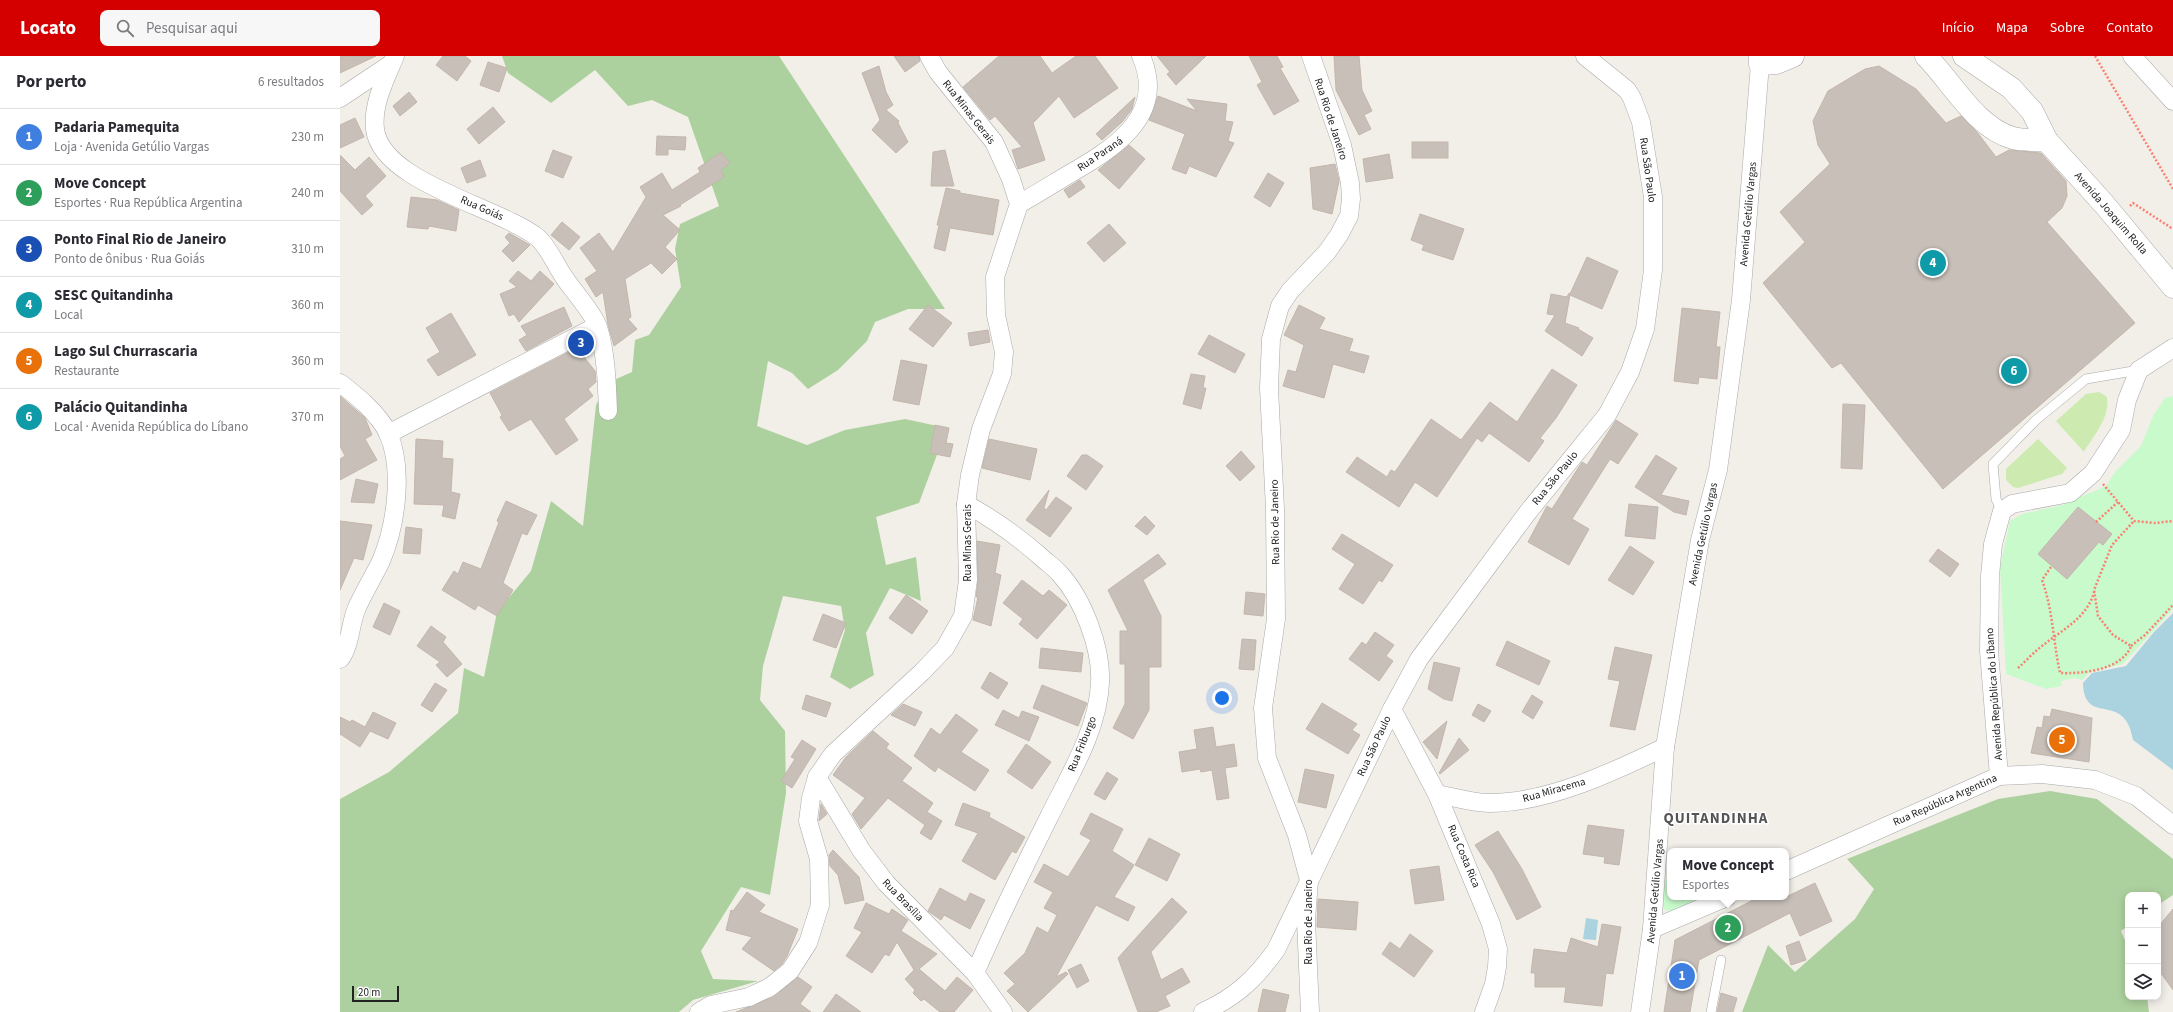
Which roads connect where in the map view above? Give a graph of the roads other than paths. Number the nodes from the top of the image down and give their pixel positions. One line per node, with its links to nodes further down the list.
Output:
1 (929, 56): 15 (street, Rua Minas Gerais)
2 (1141, 56): 15 (street, Rua Paraná)
3 (1311, 56): 34 (street, Rua Rio de Janeiro)
4 (1585, 56): 26 (street, Rua São Paulo)
5 (1794, 56): 9 (street)
6 (1926, 56): 11 (street)
7 (2132, 56): 13 (street)
8 (393, 60): 12 (street); 17 (street, Rua Goiás)
9 (1760, 60): 27 (street, Avenida Getúlio Vargas)
10 (1969, 60): 11 (street); 14 (street, Avenida Joaquim Rolla)
11 (1954, 87): 14 (street)
12 (340, 98)
13 (2173, 101)
14 (2047, 141): 16 (street, Avenida Joaquim Rolla)
15 (1019, 204): 23 (street, Rua Minas Gerais)
16 (2173, 287)
17 (598, 326): 21 (street, Rua Goiás); 22 (street)
18 (2173, 348): 19 (street)
19 (2139, 370): 24 (street); 24 (lane)
20 (340, 383): 22 (street)
21 (608, 411)
22 (388, 434): 25 (street)
23 (966, 504): 29 (street, Rua Minas Gerais); 38 (street, Rua Friburgo)
24 (2002, 511): 28 (street, Avenida República do Líbano)
25 (340, 659)
26 (1392, 709): 30 (street, Rua Costa Rica); 34 (street, Rua São Paulo)
27 (1666, 746): 30 (street, Rua Miracema); 32 (street, Avenida Getúlio Vargas)
28 (1999, 776): 31 (street, Rua República Argentina); 33 (street, Rua República Argentina)
29 (817, 777): 38 (street, Rua Brasília); 39 (street, Rua Minas Gerais)
30 (1437, 794): 43 (street, Rua Costa Rica)
31 (2173, 824)
32 (1665, 856): 36 (street, Avenida Getúlio Vargas)
33 (1789, 870)
34 (1309, 880): 41 (street); 42 (street, Rua Rio de Janeiro)
35 (1720, 900): 36 (street)
36 (1652, 929): 44 (street, Avenida Getúlio Vargas)
37 (1721, 960): 45 (lane)
38 (975, 973): 40 (street, Rua Brasília)
39 (699, 1012)
40 (1003, 1012)
41 (1204, 1012)
42 (1310, 1012)
43 (1484, 1012)
44 (1640, 1012)
45 (1711, 1012)

